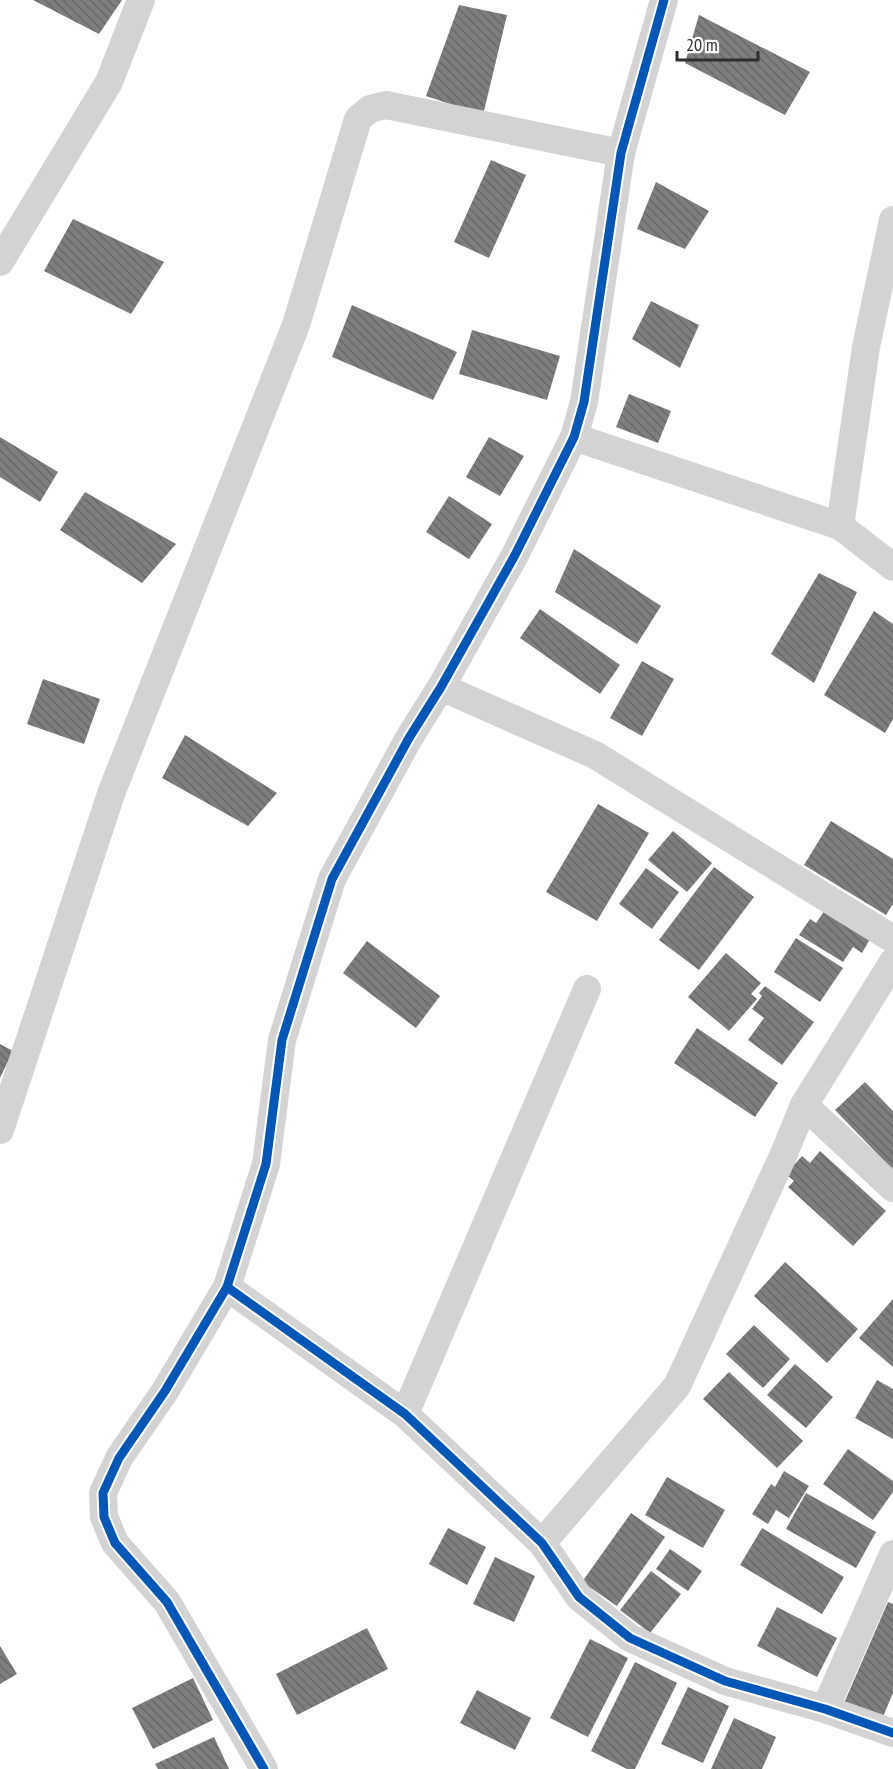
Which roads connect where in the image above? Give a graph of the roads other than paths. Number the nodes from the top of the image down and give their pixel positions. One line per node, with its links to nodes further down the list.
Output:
1 (141, 0): 5 (street)
2 (664, 0): 3 (street)
3 (621, 153): 6 (street); 14 (street)
4 (893, 220): 7 (street)
5 (0, 262)
6 (574, 436): 7 (street); 9 (street)
7 (840, 526): 8 (street)
8 (893, 567)
9 (441, 687): 10 (street); 16 (street)
10 (893, 939)
11 (893, 962): 13 (street)
12 (587, 989): 17 (street)
13 (804, 1105): 15 (street); 18 (street)
14 (0, 1130)
15 (893, 1188)
16 (227, 1287): 17 (street); 22 (street)
17 (405, 1414): 18 (street)
18 (542, 1542): 20 (street)
19 (893, 1554): 20 (street)
20 (825, 1709): 21 (street)
21 (893, 1733)
22 (264, 1769)

